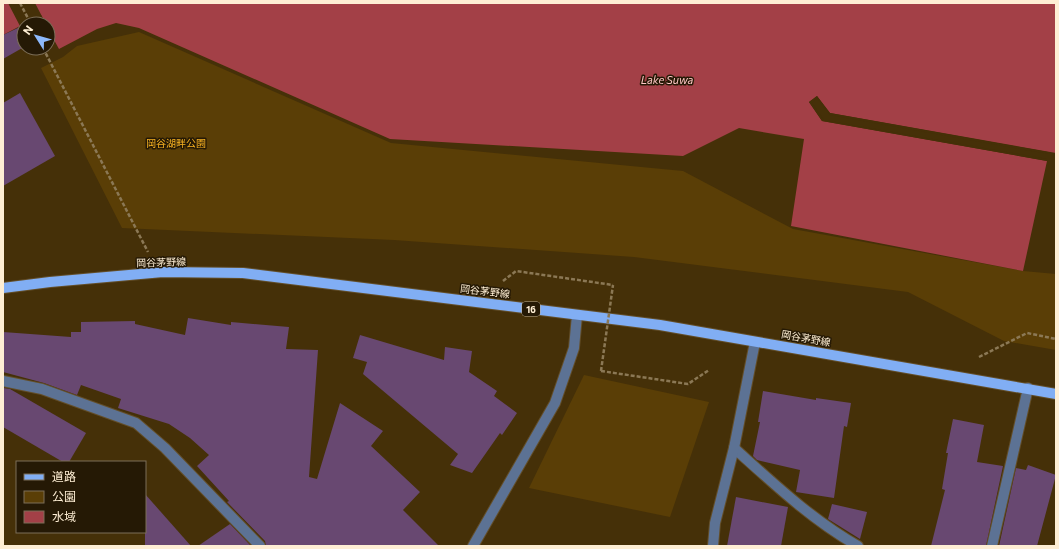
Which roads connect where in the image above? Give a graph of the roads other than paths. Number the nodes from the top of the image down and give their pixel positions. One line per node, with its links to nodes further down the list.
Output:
1 (3, 288): 2 (main road, 岡谷茅野線 / 16)
2 (577, 315): 3 (main road, 岡谷茅野線 / 16); 9 (street)
3 (755, 342): 5 (main road, 岡谷茅野線 / 16); 7 (street)
4 (3, 381): 8 (street)
5 (1028, 388): 6 (main road, 岡谷茅野線 / 16); 12 (street)
6 (1056, 394)
7 (734, 448): 10 (street); 11 (street)
8 (260, 546)
9 (473, 546)
10 (713, 546)
11 (858, 546)
12 (992, 546)

